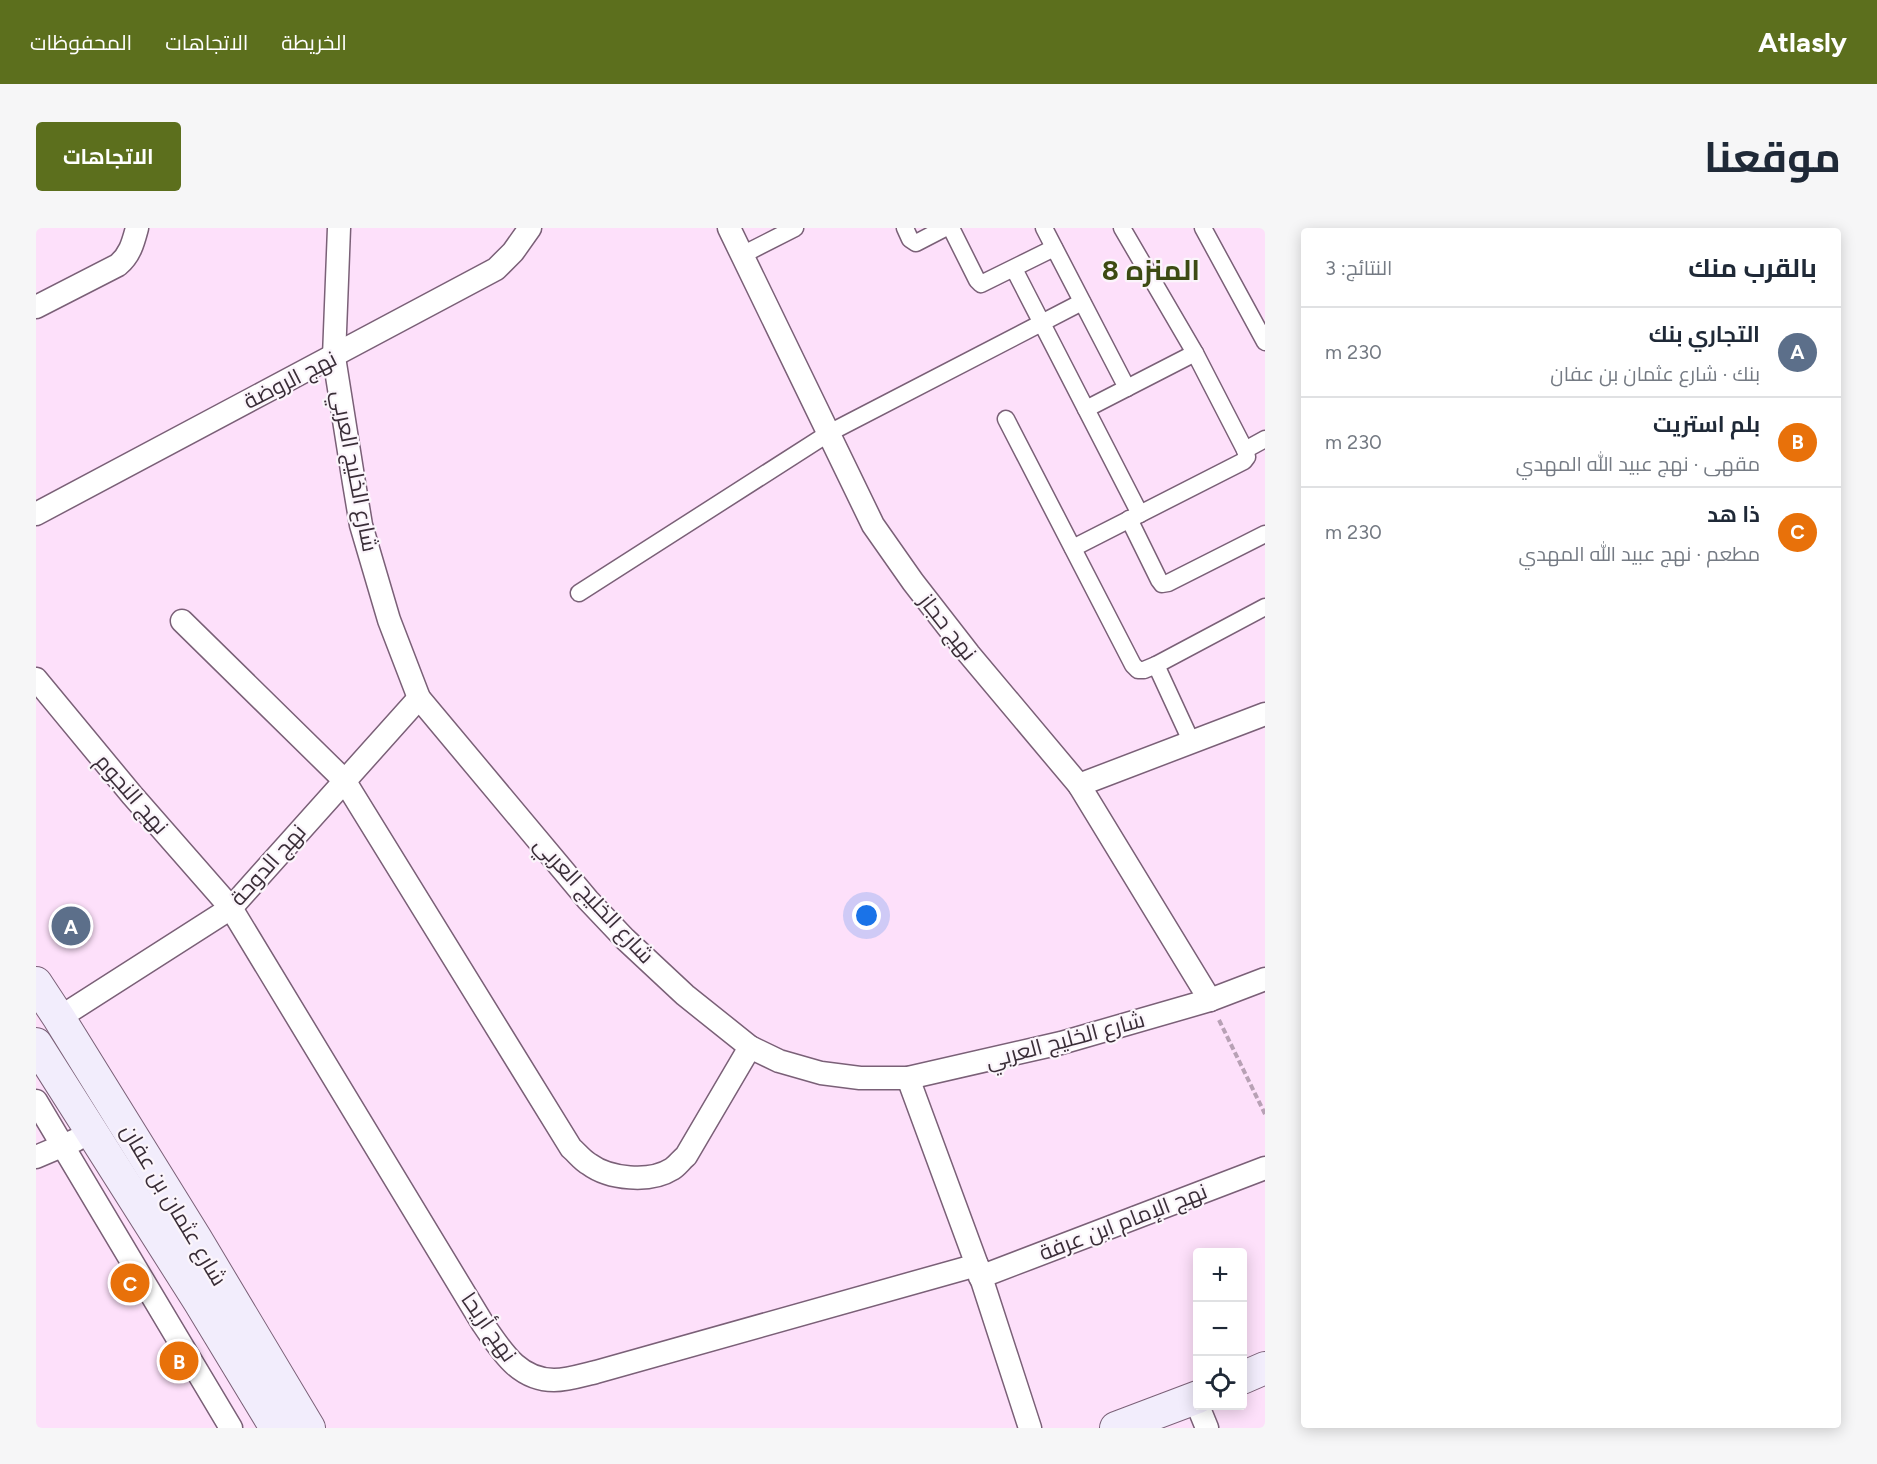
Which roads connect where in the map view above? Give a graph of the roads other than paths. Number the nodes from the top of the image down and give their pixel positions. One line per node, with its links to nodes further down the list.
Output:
1 (137, 228): 16 (street)
2 (339, 228): 20 (street, شارع الخليج العربي)
3 (530, 228): 20 (street, نهج الروضة)
4 (729, 228): 13 (street, نهج حجاز)
5 (795, 228): 13 (street)
6 (905, 228): 7 (street)
7 (945, 228)
8 (951, 228): 14 (street)
9 (1044, 228): 12 (street)
10 (1122, 228): 19 (street)
11 (1203, 228): 18 (street)
12 (1054, 248): 14 (street); 15 (street)
13 (742, 255): 24 (street, نهج حجاز)
14 (1014, 269): 17 (street)
15 (1082, 302): 17 (street); 21 (street)
16 (36, 308)
17 (1041, 323): 22 (street); 24 (street)
18 (1265, 342)
19 (1195, 353): 21 (street); 26 (street)
20 (334, 357): 27 (street, نهج الروضة); 36 (street, شارع الخليج العربي)
21 (1127, 388): 22 (street)
22 (1086, 409): 28 (street)
23 (1006, 419): 30 (street)
24 (829, 434): 31 (street); 40 (street, نهج حجاز)
25 (1265, 439): 26 (street)
26 (1245, 450): 28 (street)
27 (36, 514)
28 (1135, 517): 29 (street); 30 (street)
29 (1265, 534)
30 (1073, 548): 34 (street)
31 (579, 593)
32 (1265, 607): 34 (street)
33 (182, 621): 39 (street)
34 (1156, 665): 38 (street)
35 (36, 679): 41 (street, نهج النجوم)
36 (419, 698): 39 (street, نهج الدوحة); 47 (street, شارع الخليج العربي)
37 (1265, 714): 38 (street)
38 (1192, 743): 40 (street)
39 (344, 780): 41 (street, نهج الدوحة); 47 (street)
40 (1079, 785): 44 (street, نهج حجاز)
41 (231, 908): 45 (street, نهج الدوحة); 54 (street, نهج أريحا)
42 (1265, 979): 44 (street, شارع الخليج العربي)
43 (36, 983): 45 (main road, شارع عثمان بن عفان)
44 (1210, 1000): 48 (street, شارع الخليج العربي)
45 (59, 1018): 61 (main road, شارع عثمان بن عفان)
46 (36, 1044): 50 (main road, شارع عثمان بن عفان)
47 (750, 1047): 48 (street, شارع الخليج العربي)
48 (908, 1078): 54 (street)
49 (36, 1101): 51 (street)
50 (93, 1132): 51 (street); 60 (main road, شارع عثمان بن عفان)
51 (64, 1146): 52 (street); 59 (street)
52 (36, 1156)
53 (1265, 1168): 54 (street, نهج الإمام ابن عرفة)
54 (979, 1271): 62 (street)
55 (1265, 1368): 56 (main road)
56 (1247, 1376)
57 (1193, 1402): 63 (main road)
58 (1200, 1410): 64 (street)
59 (231, 1428)
60 (276, 1428)
61 (309, 1428)
62 (1030, 1428)
63 (1116, 1428)
64 (1207, 1428)

